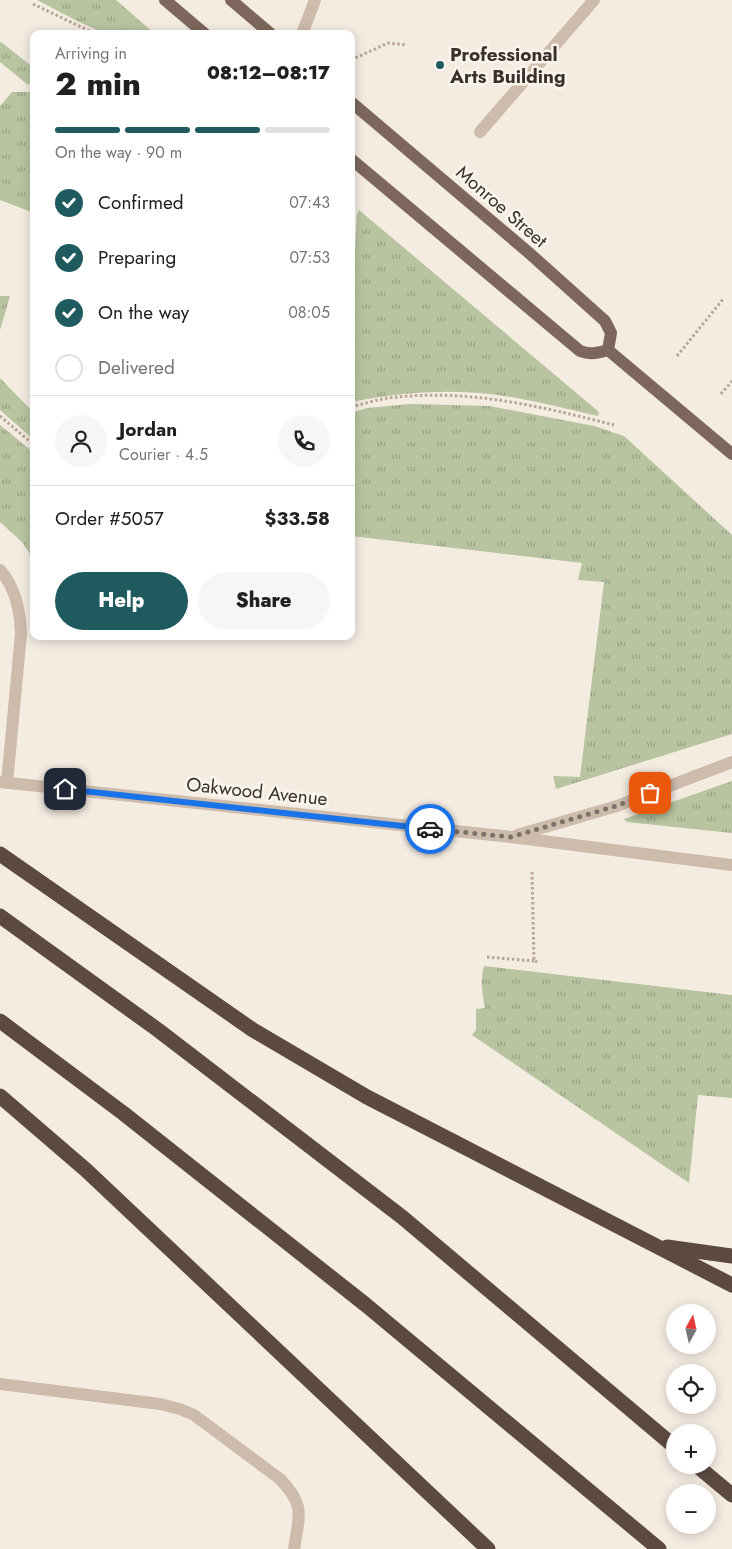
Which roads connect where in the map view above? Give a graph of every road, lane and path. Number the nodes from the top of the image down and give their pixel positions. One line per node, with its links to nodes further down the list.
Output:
1 (165, 0): 7 (main road)
2 (231, 0): 8 (main road)
3 (315, 0): 9 (street)
4 (594, 0): 13 (street)
5 (32, 4): 6 (path)
6 (87, 30)
7 (200, 30)
8 (266, 30)
9 (304, 30)
10 (406, 45): 11 (path)
11 (355, 58)
12 (355, 105): 16 (main road, Monroe Street)
13 (480, 132)
14 (355, 162): 16 (main road)
15 (724, 298): 17 (path)
16 (608, 350): 24 (main road)
17 (677, 356)
18 (732, 381): 19 (path)
19 (721, 394)
20 (355, 406): 22 (path)
21 (0, 416): 23 (path)
22 (614, 425)
23 (30, 442)
24 (732, 454)
25 (0, 570): 27 (street)
26 (732, 762): 28 (street, Oakwood Avenue)
27 (4, 782): 28 (street, Oakwood Avenue)
28 (511, 837): 30 (street, Oakwood Avenue)
29 (0, 854): 36 (highway)
30 (732, 865)
31 (532, 872): 33 (path)
32 (0, 916): 40 (highway)
33 (487, 956)
34 (0, 1021): 45 (highway)
35 (0, 1096): 44 (highway)
36 (658, 1246): 37 (highway); 38 (highway)
37 (732, 1256)
38 (732, 1285)
39 (0, 1384): 43 (street)
40 (666, 1439)
41 (707, 1474): 42 (highway)
42 (732, 1495)
43 (294, 1549)
44 (488, 1549)
45 (659, 1549)

